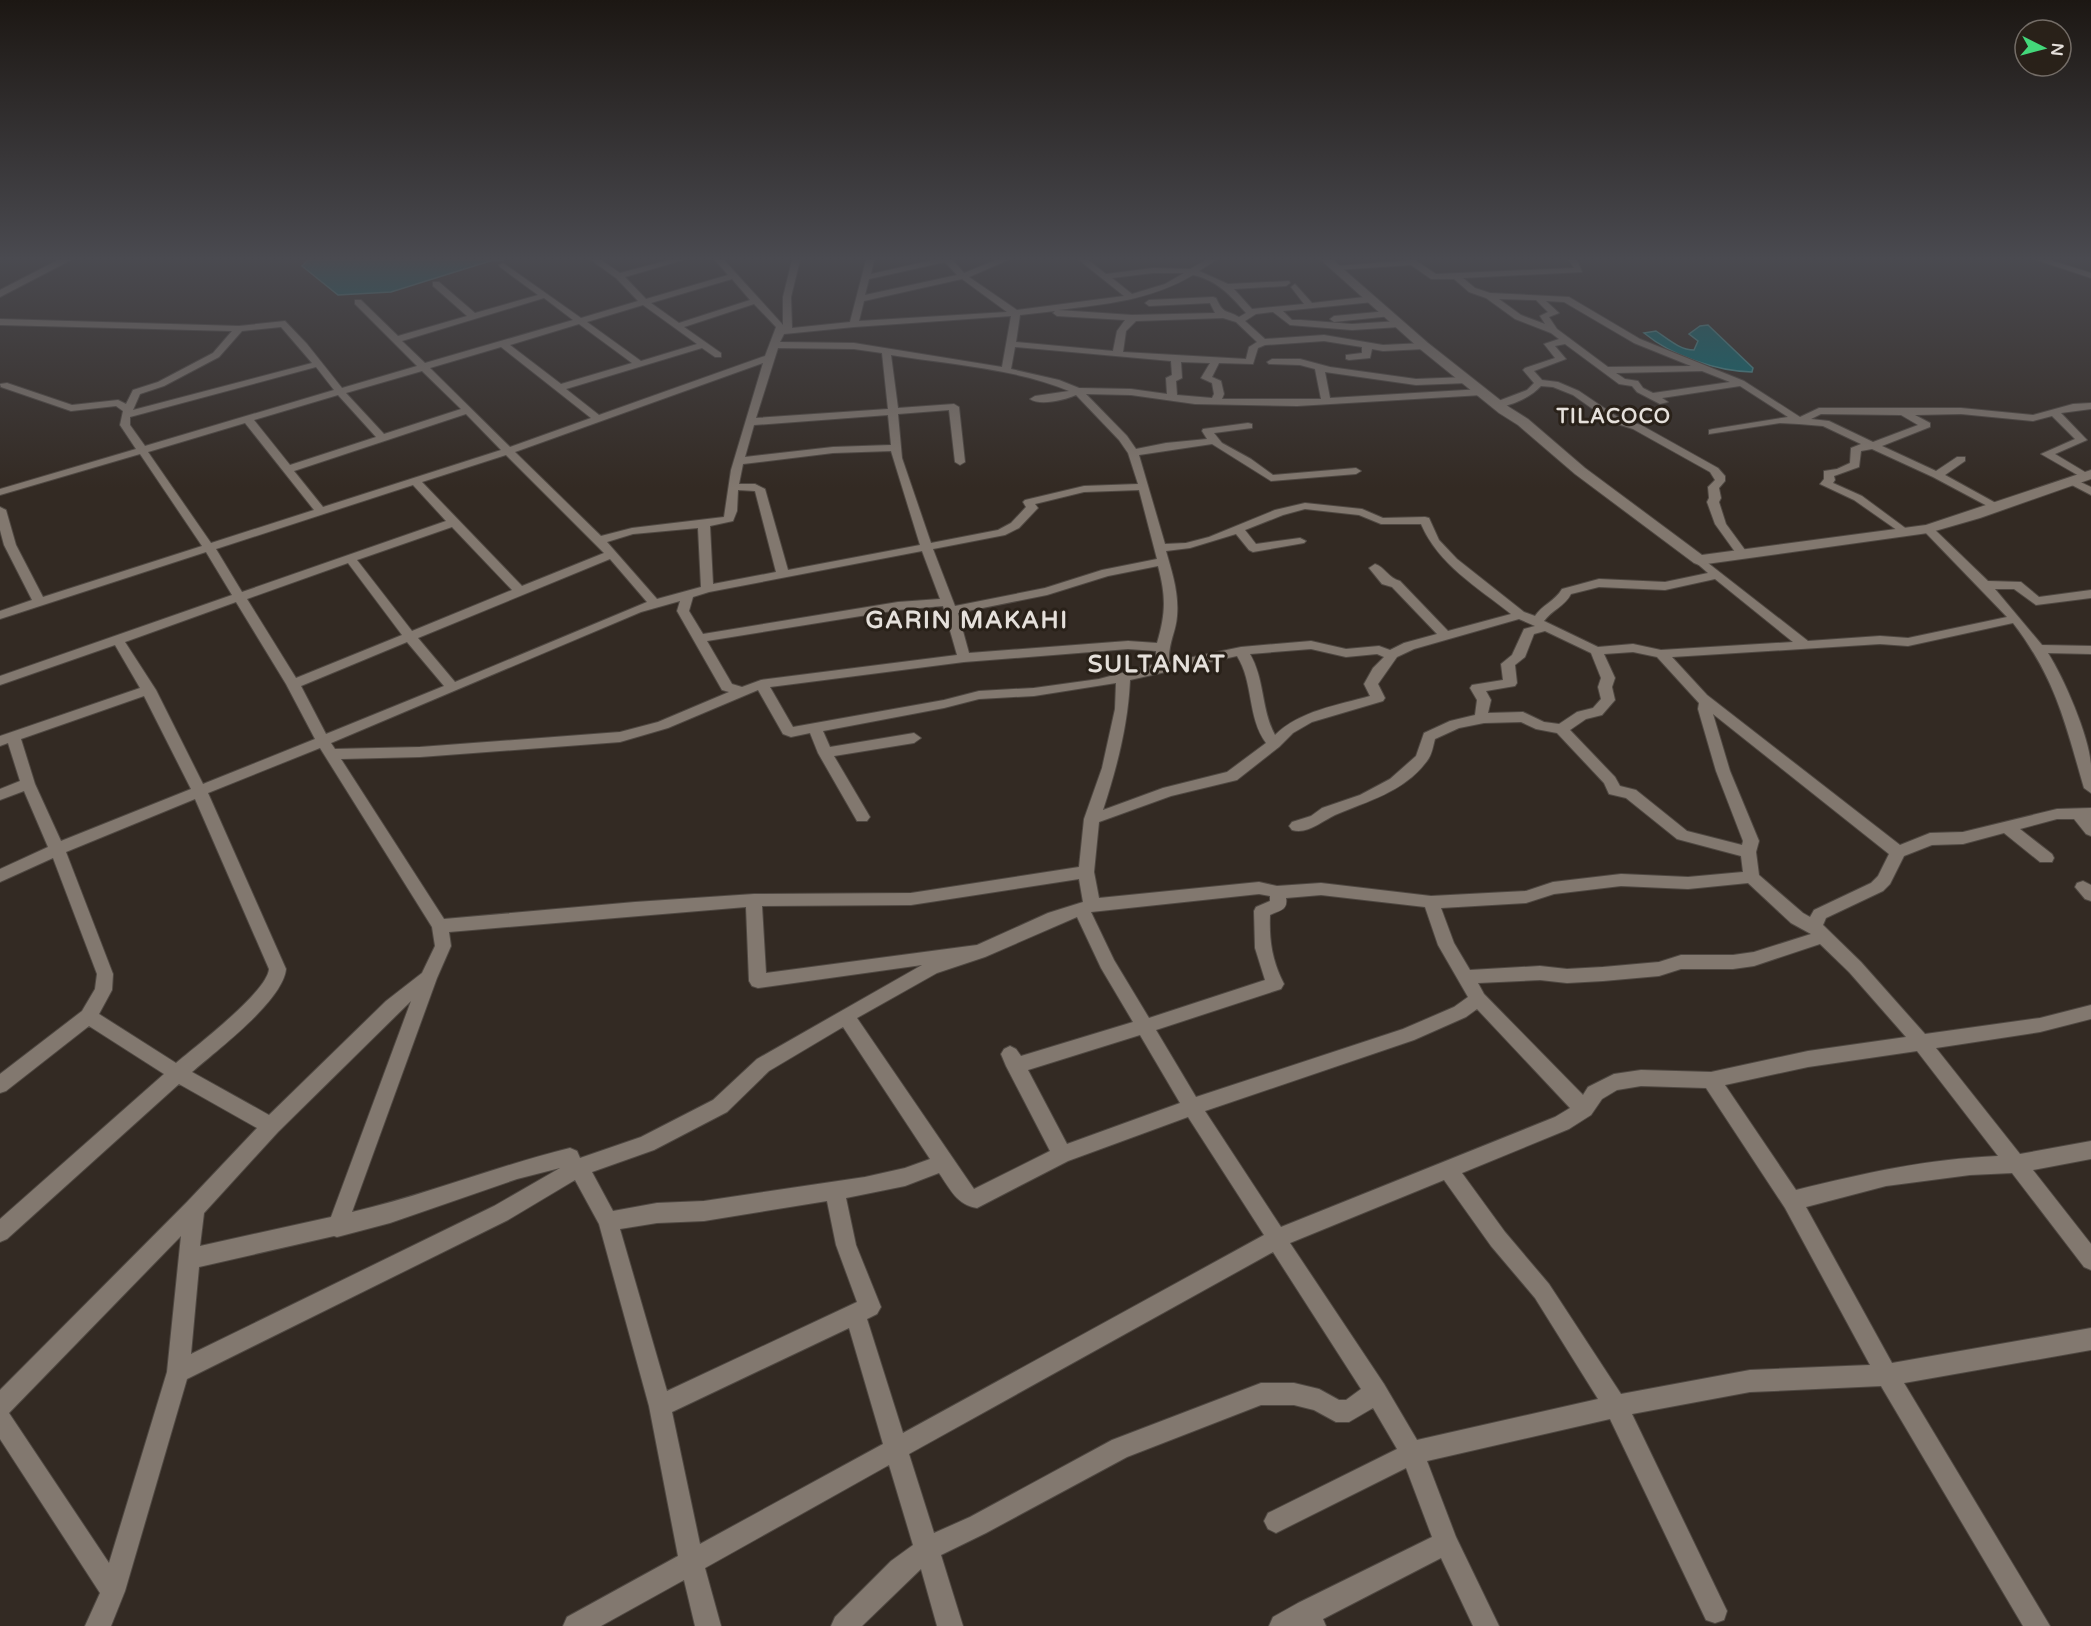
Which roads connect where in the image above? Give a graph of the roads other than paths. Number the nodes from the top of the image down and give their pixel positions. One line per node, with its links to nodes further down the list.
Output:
1 (233, 336): 59 (street)
2 (292, 336): 35 (street)
3 (390, 336): 15 (street)
4 (408, 336): 15 (street)
5 (528, 336): 18 (street)
6 (601, 336): 34 (street)
7 (691, 336): 20 (street)
8 (782, 336): 21 (street)
9 (1012, 336): 19 (street)
10 (1121, 336): 25 (street)
11 (1258, 336): 17 (street)
12 (1412, 336): 23 (street)
13 (1559, 336): 16 (street)
14 (1628, 336): 38 (street)
15 (394, 340): 36 (street)
16 (1565, 341): 39 (street); 42 (street)
17 (1267, 343): 22 (street); 31 (street); 33 (street)
18 (502, 344): 36 (street); 45 (street)
19 (1010, 344): 25 (street); 40 (street)
20 (703, 345): 26 (street); 34 (street)
21 (776, 345): 24 (street); 29 (street)
22 (1367, 346): 23 (street); 28 (street)
23 (1424, 346): 41 (street)
24 (886, 352): 40 (street); 58 (street)
25 (1118, 353): 30 (street)
26 (717, 355)
27 (1326, 357): 37 (street)
28 (1349, 357)
29 (769, 358): 63 (street); 65 (street)
30 (1176, 360): 31 (street); 50 (street)
31 (1216, 360): 53 (street)
32 (1272, 362): 33 (street)
33 (1300, 362): 37 (street)
34 (638, 363): 45 (street)
35 (318, 364): 46 (street); 59 (street)
36 (424, 366): 46 (street); 57 (street)
37 (1319, 366): 41 (street); 52 (street)
38 (1705, 369): 39 (street); 43 (street)
39 (1604, 370): 49 (street)
40 (1006, 371): 47 (street)
41 (1467, 380): 48 (street)
42 (1539, 383): 55 (street); 100 (street)
43 (1741, 383): 49 (street); 64 (street)
44 (1, 386): 59 (street)
45 (559, 388): 63 (street)
46 (339, 391): 62 (street); 68 (street)
47 (1077, 392): 50 (street); 51 (street); 74 (street)
48 (1482, 392): 52 (street); 55 (street)
49 (1653, 396): 54 (street)
50 (1172, 397): 53 (street)
51 (1035, 399)
52 (1326, 401): 53 (street)
53 (1216, 402)
54 (1663, 402)
55 (1497, 405): 103 (street)
56 (2091, 406): 61 (street)
57 (469, 411): 68 (street); 73 (street)
58 (892, 411): 65 (street); 71 (street); 77 (street)
59 (126, 412): 72 (street)
60 (1903, 412): 61 (street); 64 (street); 70 (street)
61 (2055, 413): 81 (street)
62 (248, 418): 72 (street); 78 (street)
63 (597, 418): 73 (street)
64 (1799, 421): 67 (street); 70 (street)
65 (749, 422): 76 (street)
66 (1248, 426): 69 (street)
67 (1713, 432)
68 (383, 439): 78 (street)
69 (1214, 441): 74 (street); 79 (street)
70 (1873, 446): 80 (street); 94 (street)
71 (896, 448): 76 (street); 98 (street)
72 (141, 449): 85 (street); 97 (street)
73 (510, 450): 82 (street); 95 (street)
74 (1133, 453): 84 (street)
75 (1961, 459): 80 (street)
76 (740, 461): 83 (street)
77 (960, 462)
78 (286, 470): 89 (street)
79 (1356, 471)
80 (1937, 475): 87 (street)
81 (2083, 477): 86 (street); 87 (street)
82 (416, 482): 89 (street); 90 (street)
83 (733, 487): 91 (street); 105 (street)
84 (1144, 487): 98 (street); 101 (street)
85 (0, 492)
86 (2091, 492)
87 (1997, 507): 93 (street)
88 (0, 510): 113 (street)
89 (321, 512): 97 (street)
90 (454, 522): 102 (street); 109 (street)
91 (704, 524): 95 (street); 108 (street)
92 (1238, 528): 96 (street); 101 (street); 117 (street)
93 (1928, 529): 94 (street); 107 (street)
94 (1904, 532): 100 (street)
95 (598, 541): 99 (street)
96 (1300, 542)
97 (209, 548): 112 (street); 113 (street)
98 (927, 548): 105 (street); 115 (street)
99 (612, 554): 109 (street); 114 (street)
100 (1742, 554): 103 (street)
101 (1163, 555): 115 (street); 125 (street)
102 (350, 558): 112 (street); 121 (street)
103 (1699, 560): 106 (street)
104 (1375, 568): 120 (street)
105 (783, 575): 108 (street)
106 (1717, 575): 119 (street); 124 (street)
107 (1983, 585): 110 (street); 118 (street)
108 (708, 590): 111 (street)
109 (520, 592): 121 (street)
110 (2091, 594)
111 (687, 596): 114 (street); 122 (street)
112 (238, 597): 123 (street); 136 (street)
113 (40, 603): 116 (street)
114 (654, 603): 138 (street)
115 (949, 606): 122 (street); 132 (street)
116 (0, 615)
117 (1520, 615): 119 (street); 120 (street)
118 (2014, 619): 124 (street); 126 (street)
119 (1542, 624): 129 (street); 142 (street)
120 (1445, 635): 131 (street)
121 (410, 637): 136 (street); 138 (street)
122 (700, 638): 140 (street)
123 (118, 640): 135 (street); 139 (street)
124 (1805, 645): 130 (street)
125 (1162, 646): 132 (street); 133 (street)
126 (2039, 649): 127 (street); 150 (street)
127 (2091, 650)
128 (1241, 651): 131 (street); 133 (street); 147 (street)
129 (1596, 651): 130 (street); 144 (street)
130 (1661, 654): 141 (street)
131 (1390, 655): 147 (street)
132 (964, 658): 137 (street)
133 (1163, 667): 134 (street)
134 (1123, 679): 143 (street); 157 (street)
135 (0, 681)
136 (293, 684): 148 (street)
137 (761, 684): 140 (street); 143 (street)
138 (453, 688): 148 (street)
139 (149, 690): 145 (street); 153 (street)
140 (743, 692): 148 (street)
141 (1706, 701): 162 (street); 163 (street)
142 (1484, 718): 144 (street); 158 (street)
143 (815, 727): 149 (street)
144 (1561, 729): 162 (street)
145 (7, 738): 151 (street)
146 (914, 738): 149 (street)
147 (1274, 744): 157 (street)
148 (327, 748): 153 (street); 172 (street)
149 (825, 753): 156 (street)
150 (2088, 770): 152 (street)
151 (28, 784): 154 (street); 161 (street)
152 (2091, 788)
153 (201, 792): 161 (street); 183 (street)
154 (0, 795)
155 (2085, 813): 159 (street); 160 (street)
156 (862, 817)
157 (1092, 819): 165 (street)
158 (1297, 826)
159 (2006, 826): 163 (street); 164 (street)
160 (2091, 830)
161 (57, 849): 166 (street); 179 (street)
162 (1748, 852): 167 (street)
163 (1898, 852): 173 (street)
164 (2046, 858)
165 (1086, 872): 169 (street); 171 (street)
166 (0, 876)
167 (1751, 877): 170 (street); 173 (street)
168 (1277, 892): 170 (street); 171 (street); 181 (street)
169 (754, 900): 172 (street); 174 (street)
170 (1431, 902): 175 (street)
171 (1087, 907): 174 (street); 181 (street)
172 (440, 926): 176 (street)
173 (1818, 932): 175 (street); 182 (street)
174 (979, 952): 180 (street)
175 (1466, 977): 177 (street)
176 (428, 978): 188 (street); 199 (street)
177 (1478, 999): 186 (street); 187 (street)
178 (2091, 1012): 182 (street)
179 (88, 1016): 183 (street); 185 (street)
180 (846, 1016): 191 (street); 193 (street)
181 (1145, 1025): 186 (street); 190 (street)
182 (1922, 1043): 184 (street); 192 (street)
183 (178, 1074): 188 (street); 200 (street)
184 (1711, 1080): 187 (street); 196 (street)
185 (0, 1084)
186 (1192, 1107): 190 (street); 201 (street)
187 (1584, 1109): 194 (street)
188 (271, 1126): 197 (street)
189 (2091, 1150): 192 (street)
190 (1062, 1155): 191 (street)
191 (945, 1162): 195 (street)
192 (2016, 1164): 196 (street); 203 (street)
193 (578, 1169): 198 (street); 199 (street); 206 (street)
194 (1448, 1169): 201 (street); 211 (street)
195 (835, 1191): 198 (street); 204 (street)
196 (1792, 1201): 207 (street)
197 (194, 1209): 202 (street); 209 (street)
198 (608, 1221): 210 (street)
199 (337, 1227): 202 (street)
200 (0, 1232)
201 (1276, 1239): 208 (street); 213 (street)
202 (189, 1259): 206 (street)
203 (2091, 1260)
204 (855, 1314): 210 (street); 213 (street)
205 (2091, 1339): 207 (street)
206 (178, 1372): 219 (street)
207 (1887, 1375): 211 (street); 229 (street)
208 (1376, 1392): 214 (street); 217 (street)
209 (0, 1406)
210 (660, 1406): 218 (street)
211 (1616, 1406): 214 (street); 220 (street)
212 (0, 1419): 219 (street)
213 (894, 1449): 217 (street); 218 (street)
214 (1412, 1453): 215 (street); 216 (street)
215 (1276, 1521)
216 (1446, 1543): 221 (street); 228 (street)
217 (927, 1549): 225 (street); 226 (street)
218 (691, 1562): 223 (street); 224 (street)
219 (113, 1591): 222 (street)
220 (1715, 1611)
221 (1310, 1619): 227 (street)
222 (98, 1626)
223 (576, 1626)
224 (708, 1626)
225 (844, 1626)
226 (950, 1626)
227 (1282, 1626)
228 (1486, 1626)
229 (2037, 1626)

